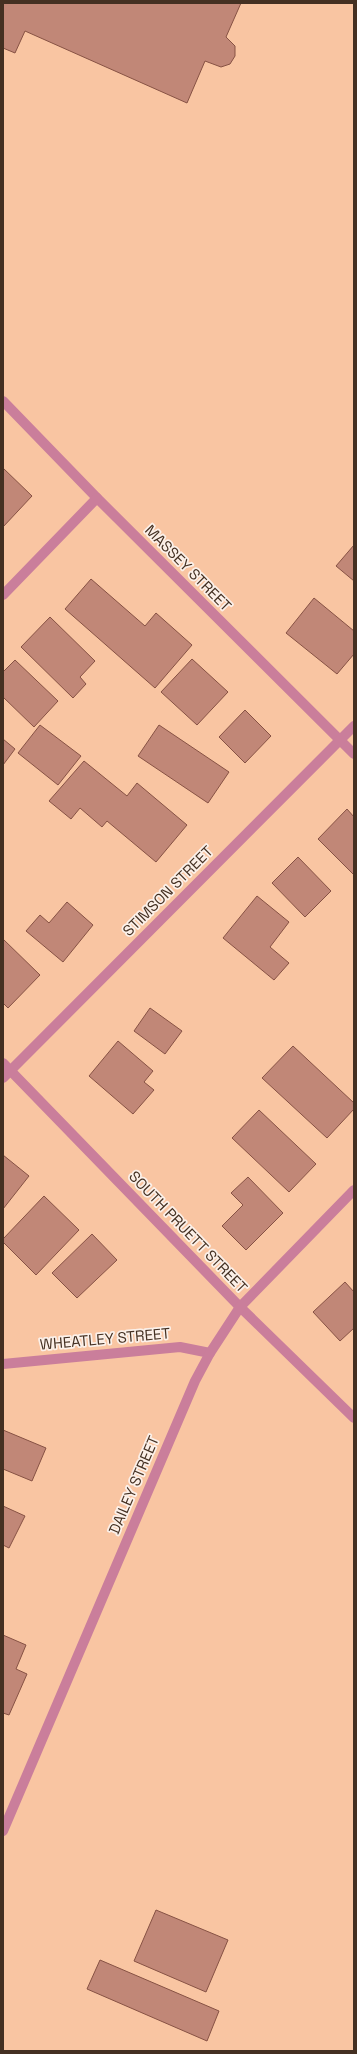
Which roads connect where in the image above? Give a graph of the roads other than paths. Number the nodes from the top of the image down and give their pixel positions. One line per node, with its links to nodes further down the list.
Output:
1 (3, 401): 2 (street, MASSEY STREET)
2 (97, 498): 3 (street); 5 (street, MASSEY STREET)
3 (3, 595)
4 (354, 726): 5 (street, STIMSON STREET)
5 (341, 739): 6 (street, MASSEY STREET); 7 (street, STIMSON STREET)
6 (354, 754)
7 (7, 1067): 8 (street, STIMSON STREET); 10 (street, SOUTH PRUETT STREET)
8 (3, 1078)
9 (354, 1190): 10 (street, DAILEY STREET)
10 (240, 1307): 11 (street, DAILEY STREET); 13 (street, SOUTH PRUETT STREET)
11 (210, 1353): 12 (street, WHEATLEY STREET); 14 (street, DAILEY STREET)
12 (3, 1364)
13 (354, 1418)
14 (3, 1831)

